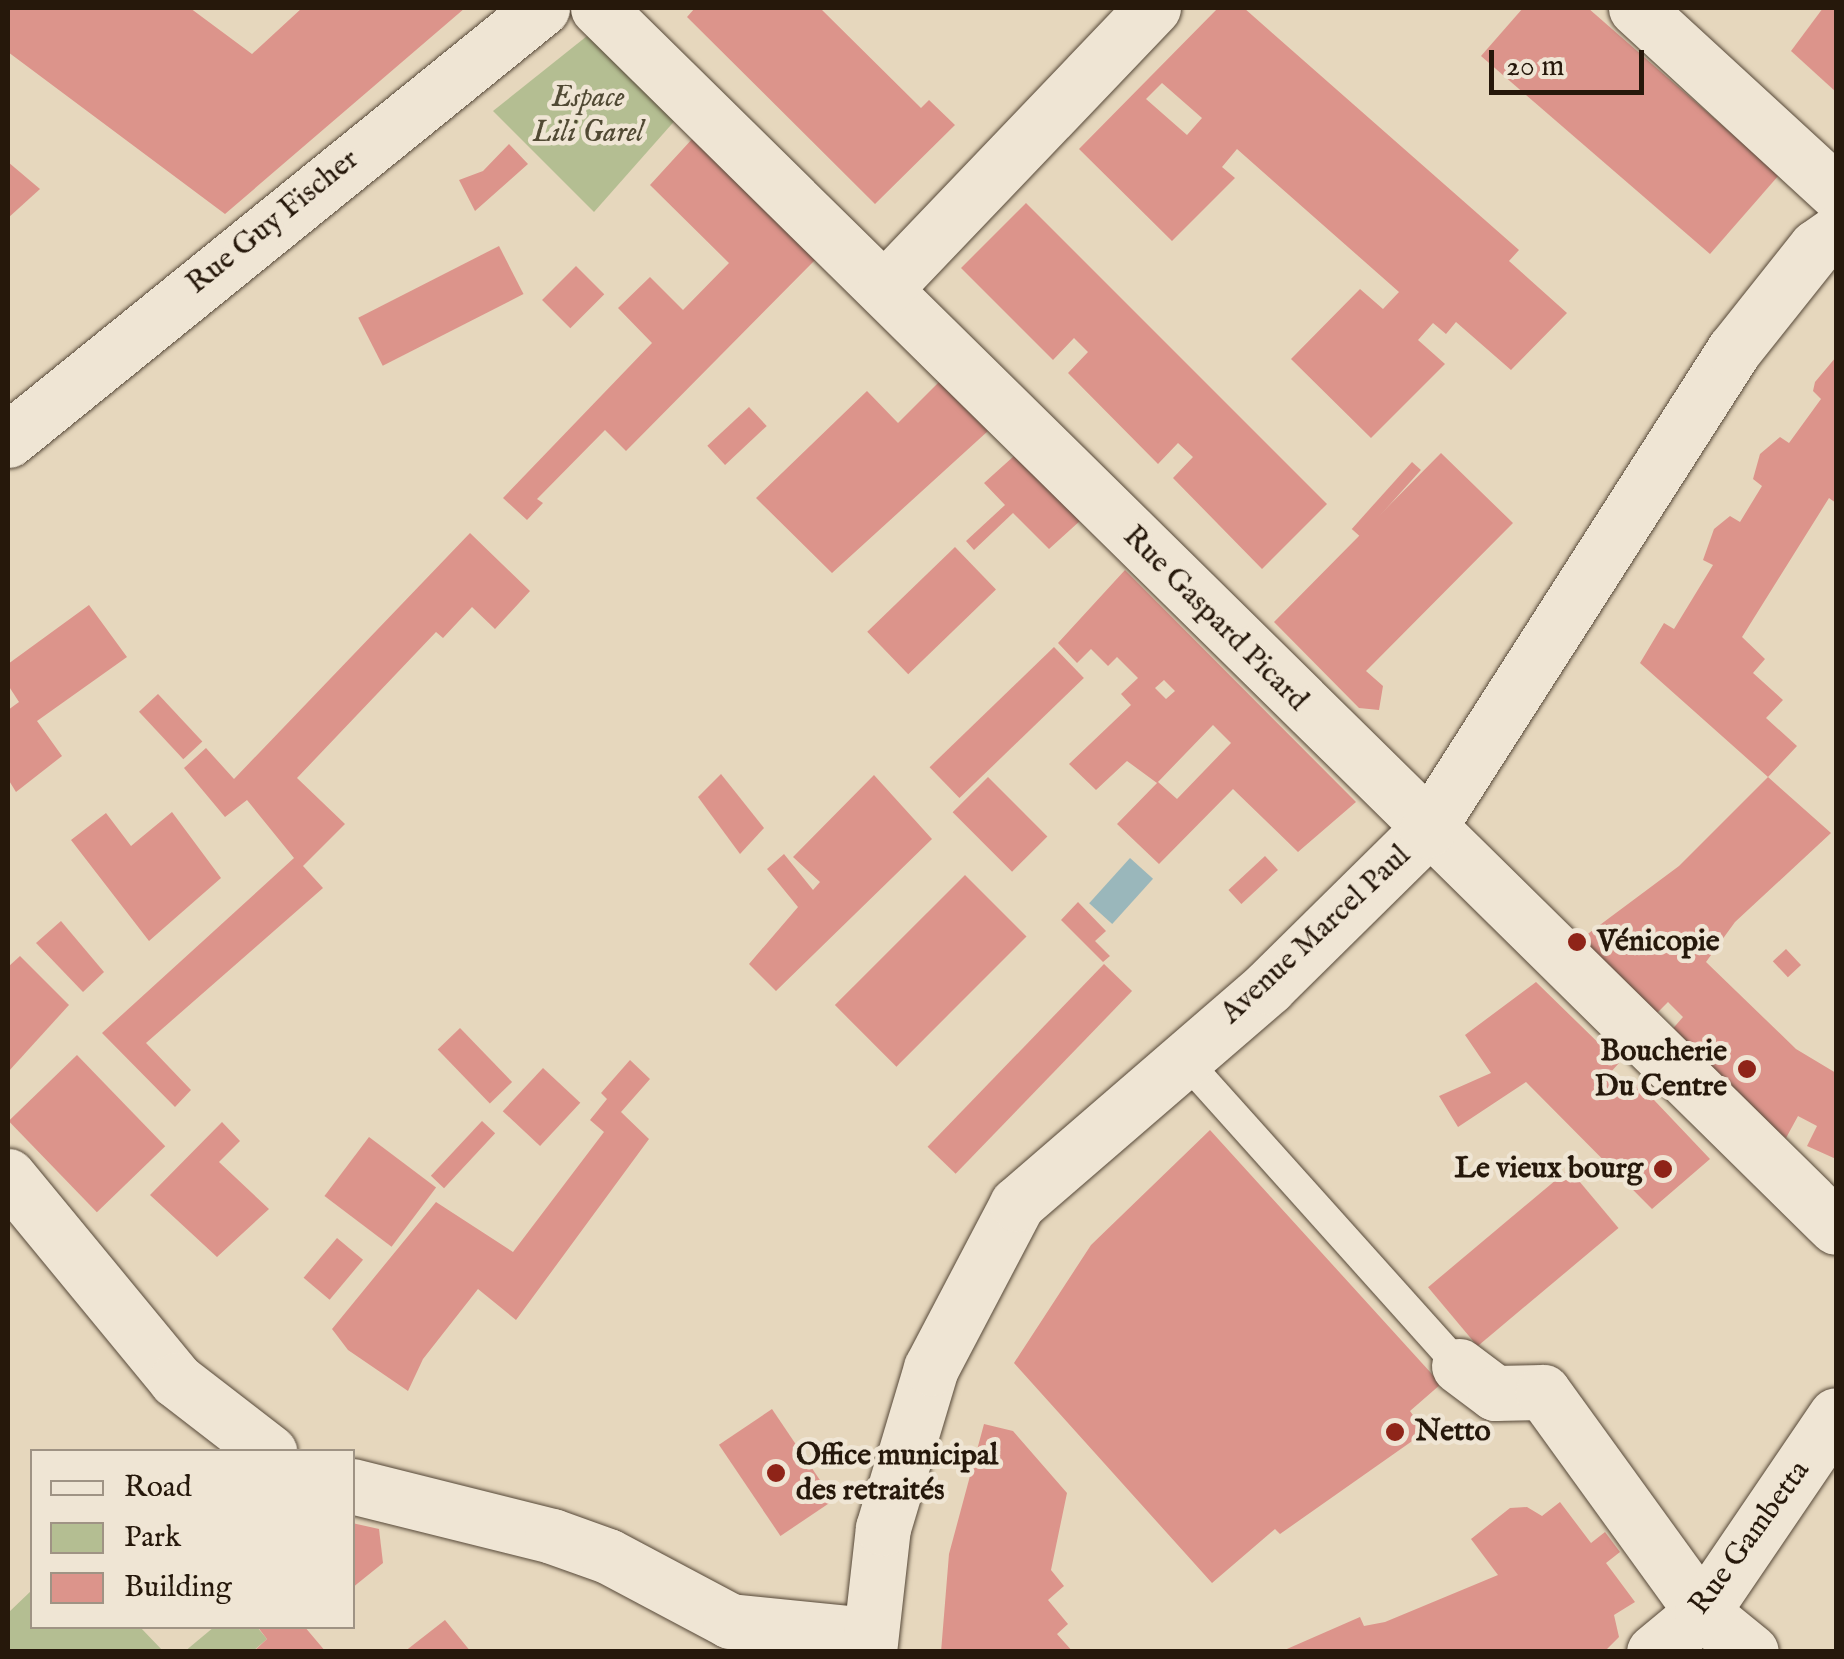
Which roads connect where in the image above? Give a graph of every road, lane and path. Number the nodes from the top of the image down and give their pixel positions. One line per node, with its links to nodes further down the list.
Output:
1 (542, 8): 8 (street, Rue Guy Fischer)
2 (598, 8): 7 (street, Rue Gaspard Picard)
3 (1153, 8): 7 (street)
4 (1636, 8): 5 (street)
5 (1836, 192)
6 (1836, 233): 9 (street, Avenue Marcel Paul)
7 (885, 288): 9 (street, Rue Gaspard Picard)
8 (8, 440)
9 (1427, 830): 10 (street, Avenue Marcel Paul); 12 (street, Rue Gaspard Picard)
10 (1182, 1057): 13 (lane); 18 (street, Avenue Marcel Paul)
11 (8, 1176): 15 (street)
12 (1836, 1228)
13 (1459, 1366): 17 (street)
14 (1836, 1415): 17 (street, Rue Gambetta)
15 (266, 1449)
16 (355, 1487): 18 (street)
17 (1702, 1612): 19 (street, Rue Gambetta); 20 (street)
18 (869, 1643)
19 (1654, 1652)
20 (1752, 1652)

